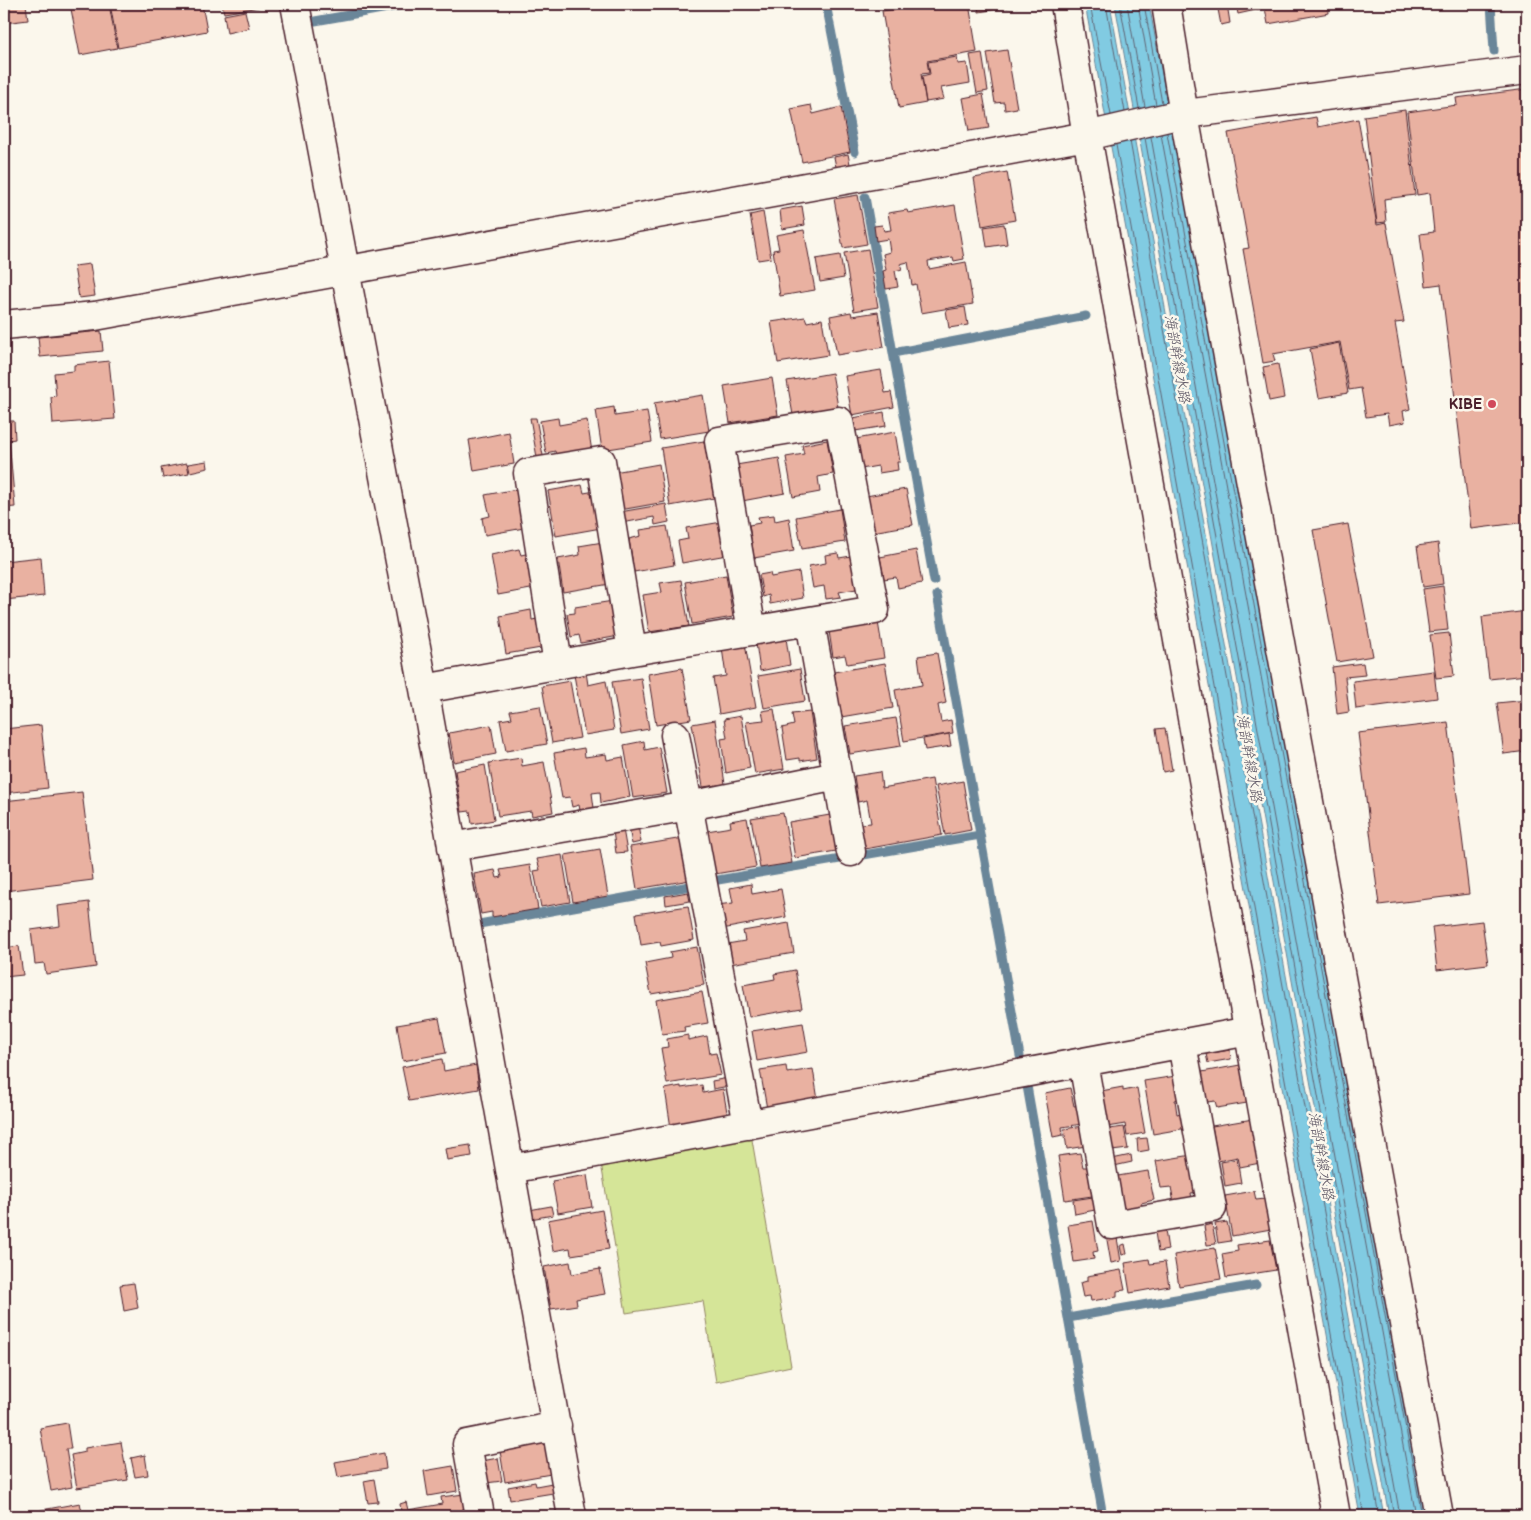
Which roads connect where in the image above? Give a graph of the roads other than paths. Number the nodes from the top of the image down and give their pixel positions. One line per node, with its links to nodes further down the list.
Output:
1 (296, 4): 7 (street)
2 (1065, 4): 6 (street)
3 (1166, 4): 5 (street)
4 (1527, 70): 5 (street)
5 (1180, 115): 6 (street); 28 (street)
6 (1093, 134): 7 (street); 19 (street)
7 (345, 271): 8 (street); 13 (street)
8 (4, 325)
9 (810, 621): 10 (street); 10 (street); 15 (street)
10 (752, 631): 11 (street)
11 (632, 651): 12 (street); 12 (street)
12 (558, 664): 13 (street)
13 (424, 689): 17 (street)
14 (675, 735): 16 (street)
15 (837, 776): 16 (street); 18 (street)
16 (689, 806): 17 (street); 22 (street)
17 (452, 847): 23 (street)
18 (851, 852)
19 (1249, 1031): 20 (street); 27 (street)
20 (1182, 1044): 21 (street); 21 (street)
21 (1083, 1062): 22 (street)
22 (748, 1124): 23 (street)
23 (510, 1169): 24 (street)
24 (557, 1426): 25 (street); 26 (street)
25 (480, 1516)
26 (572, 1516)
27 (1336, 1516)
28 (1439, 1516)

